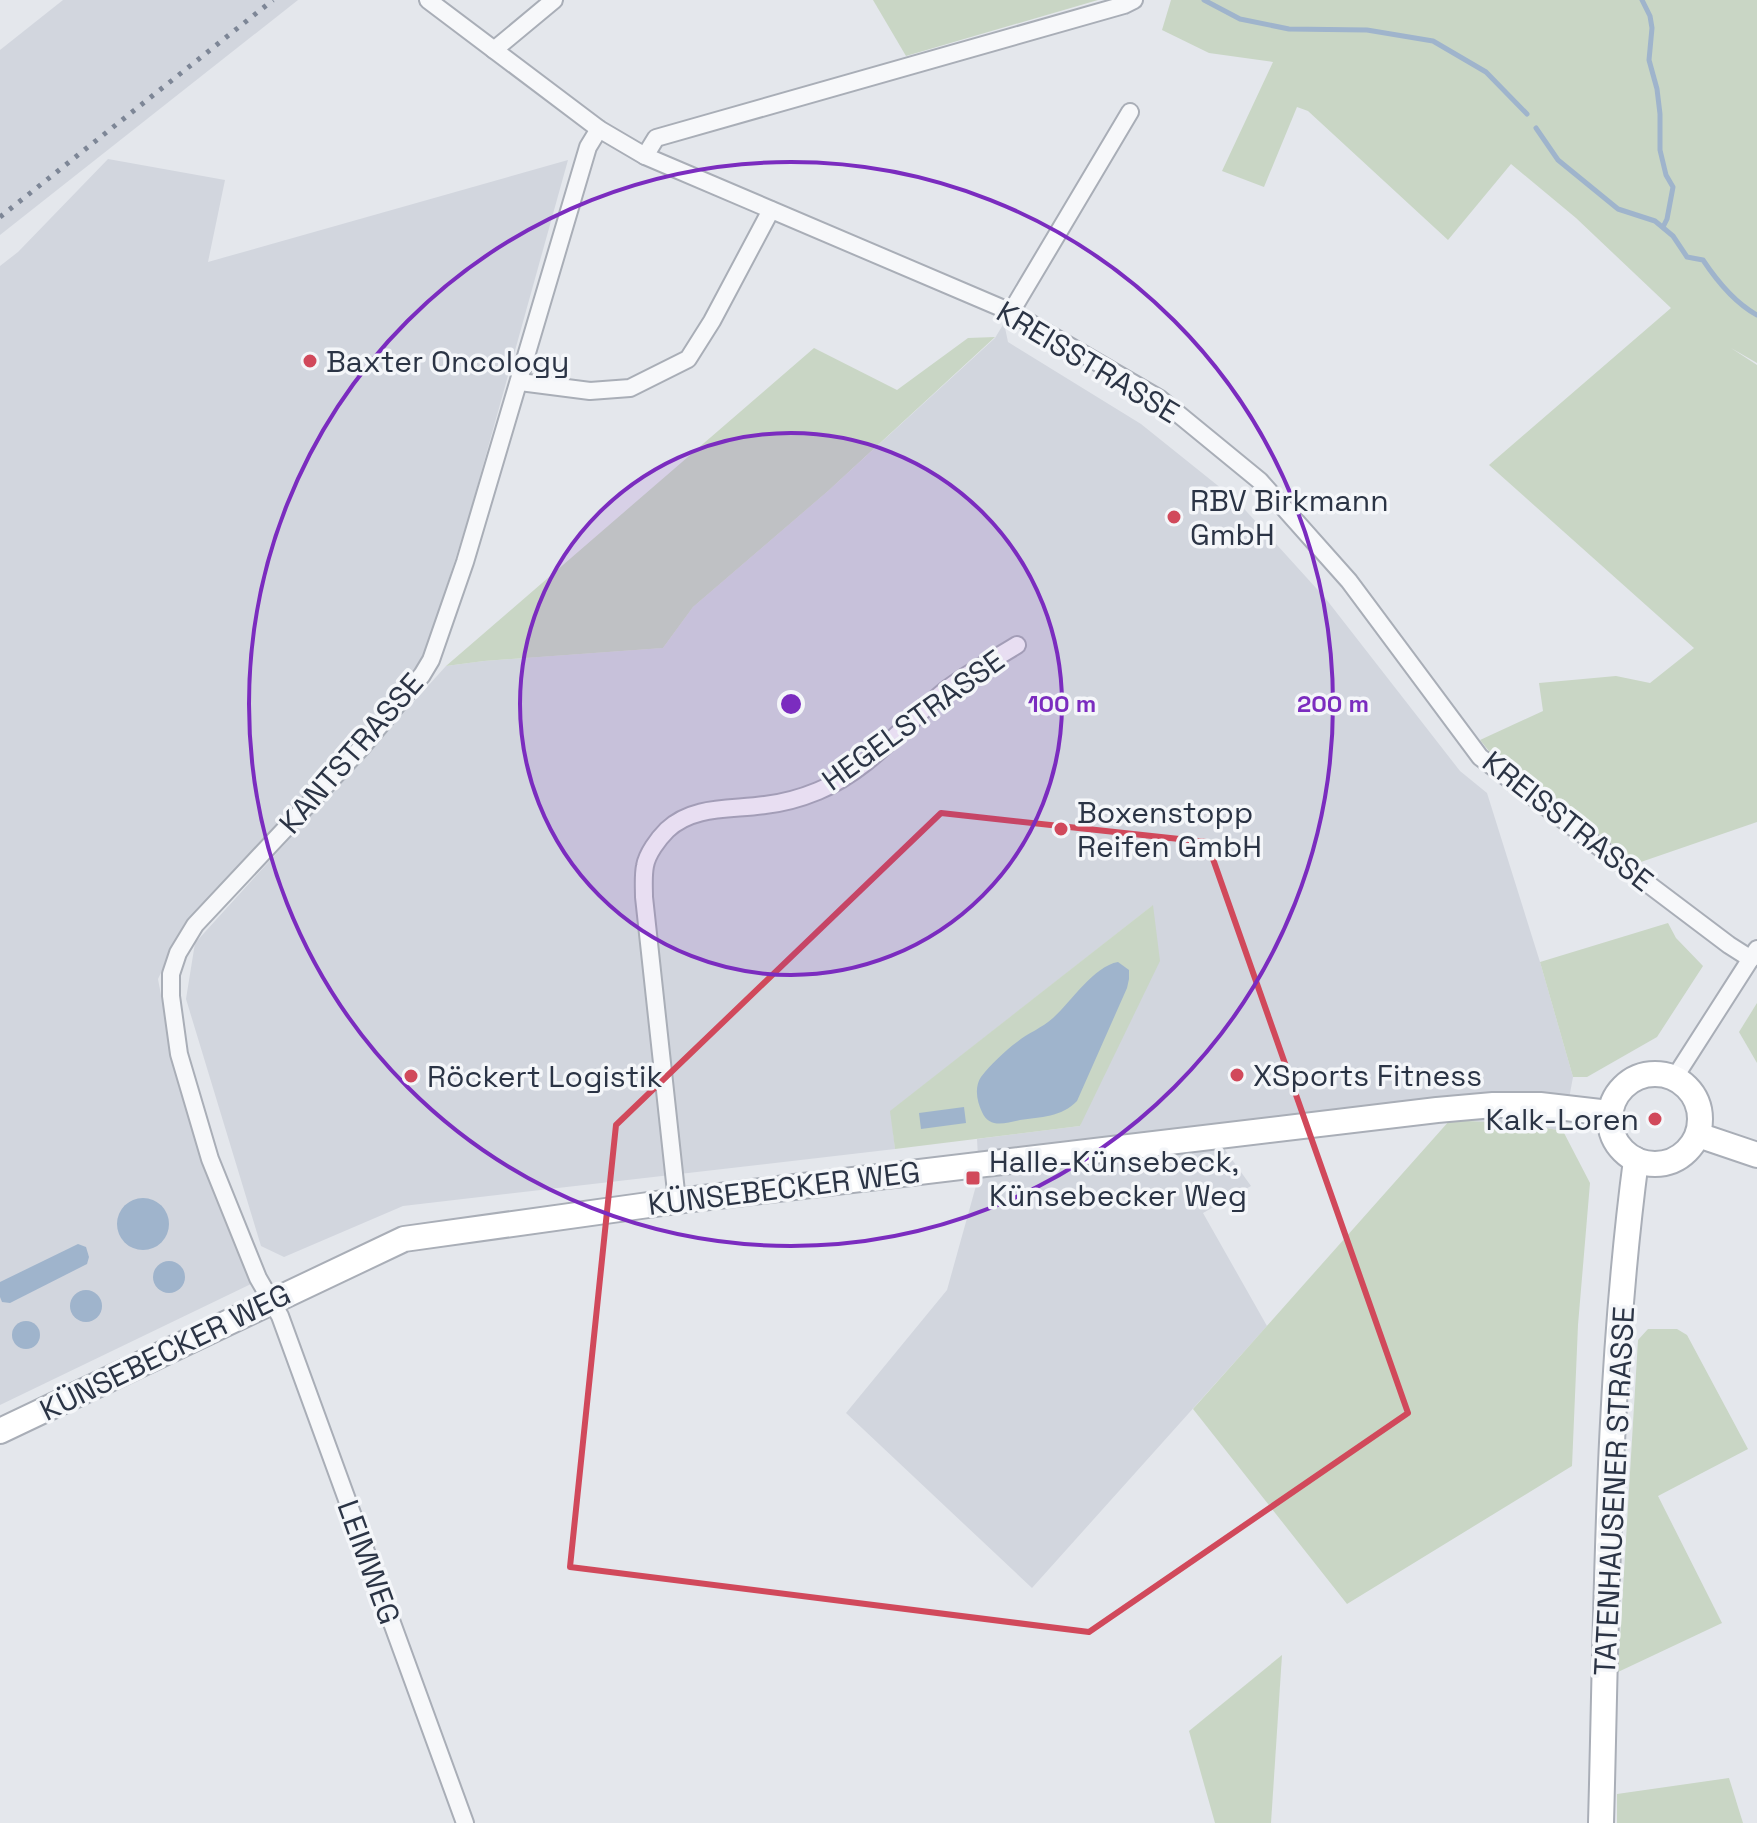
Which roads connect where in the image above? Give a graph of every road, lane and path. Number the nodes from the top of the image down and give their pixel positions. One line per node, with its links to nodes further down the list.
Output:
1 (428, 0): 4 (street, KREISSTRASSE)
2 (554, 0): 4 (street)
3 (1134, 0): 7 (street)
4 (494, 50): 6 (street, KREISSTRASSE)
5 (1130, 112): 9 (street)
6 (599, 129): 7 (street, KREISSTRASSE); 10 (street, KANTSTRASSE)
7 (645, 156): 8 (street, KREISSTRASSE)
8 (771, 210): 9 (street, KREISSTRASSE); 10 (street)
9 (1011, 312): 12 (street, KREISSTRASSE)
10 (520, 382): 19 (street, KANTSTRASSE)
11 (1017, 645): 18 (street, HEGELSTRASSE)
12 (1754, 954): 13 (street)
13 (1675, 1077): 14 (street); 15 (street)
14 (1609, 1113): 17 (street); 18 (street, KÜNSEBECKER WEG)
15 (1698, 1135): 16 (street); 17 (street)
16 (1757, 1155)
17 (1636, 1160): 22 (street, TATENHAUSENER STRASSE)
18 (677, 1201): 19 (street, KÜNSEBECKER WEG)
19 (272, 1300): 20 (street, KÜNSEBECKER WEG); 21 (street, LEIMWEG)
20 (0, 1431)
21 (465, 1823)
22 (1601, 1823)

